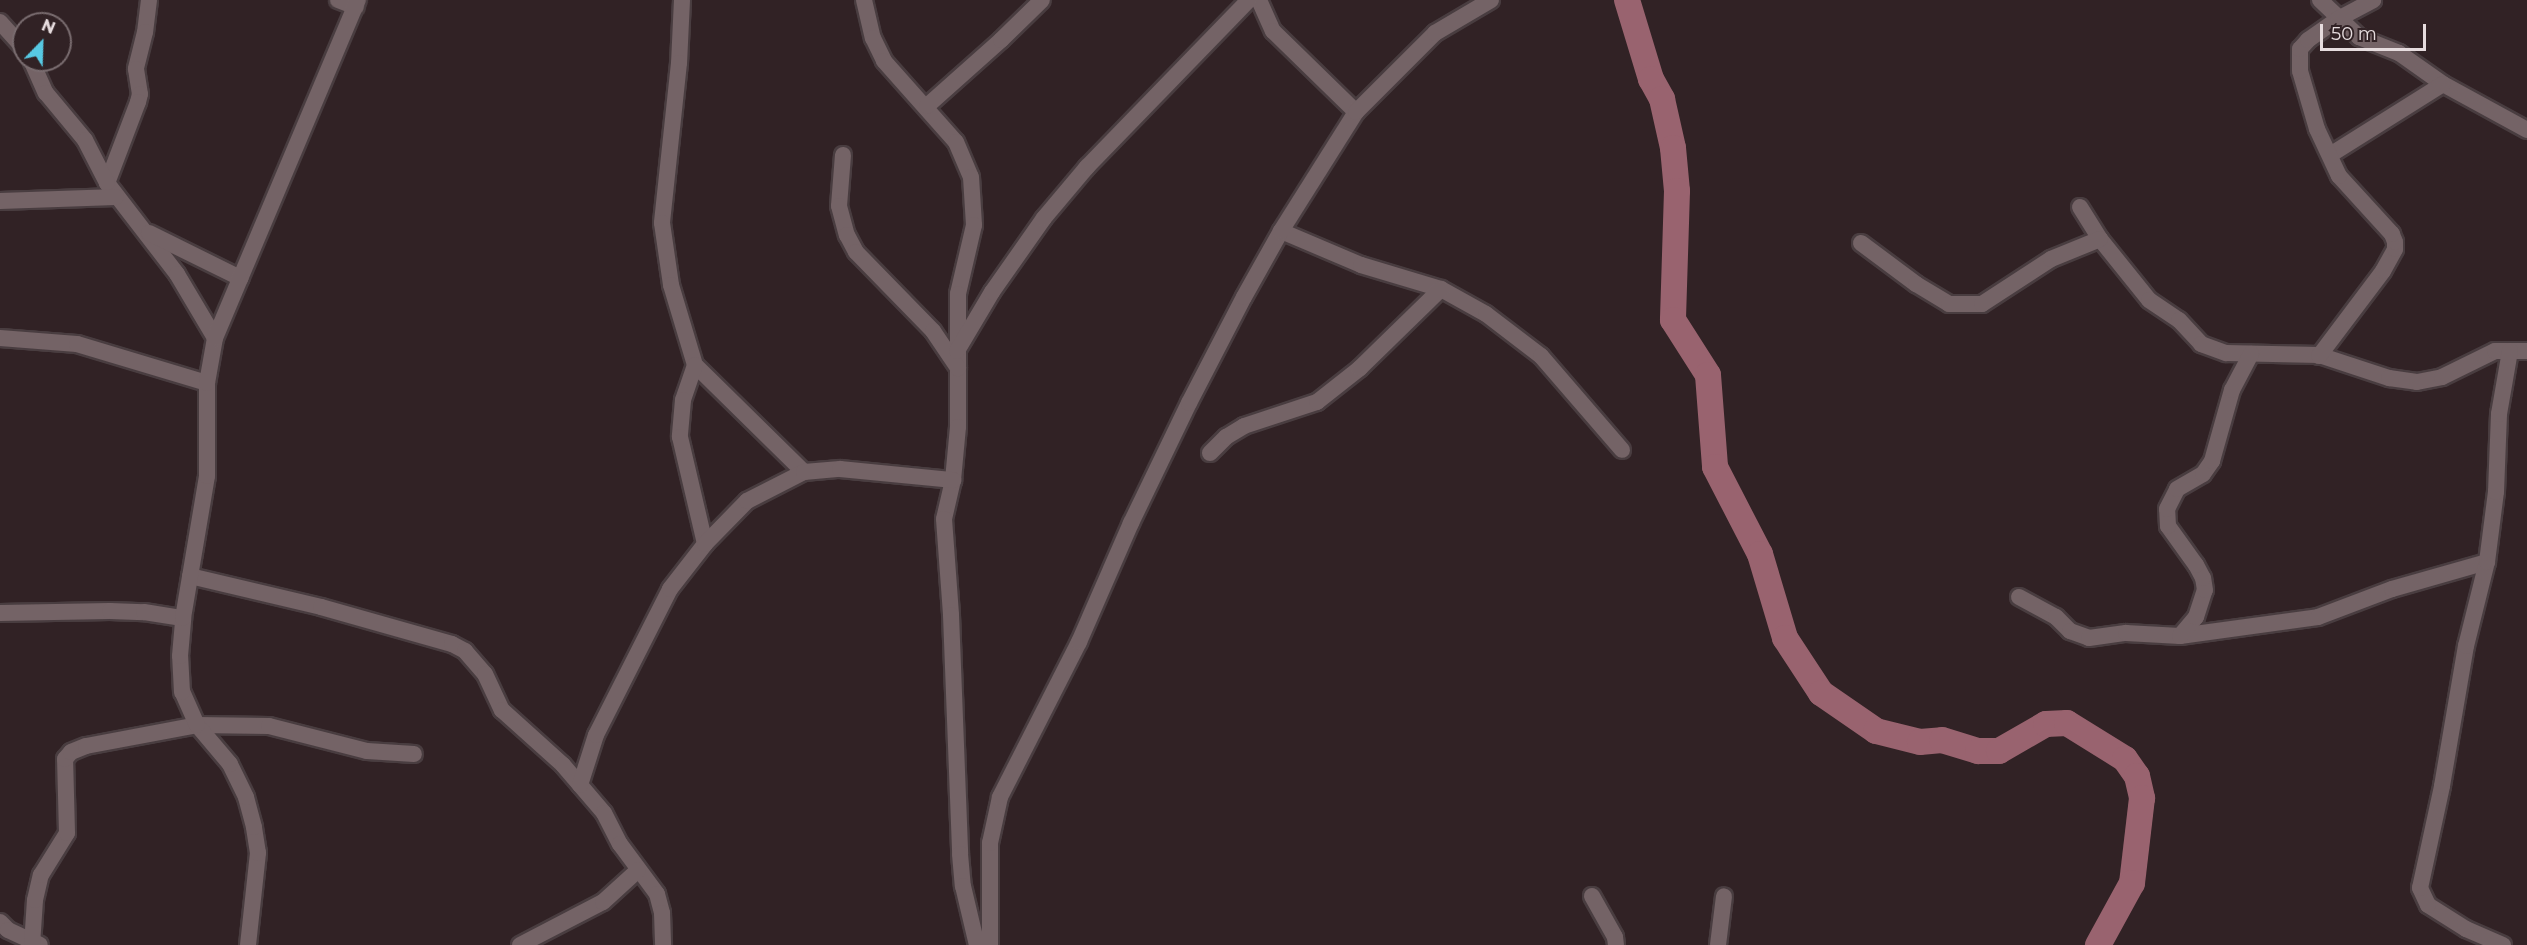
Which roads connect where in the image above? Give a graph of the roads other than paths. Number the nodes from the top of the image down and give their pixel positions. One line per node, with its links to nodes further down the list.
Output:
1 (149, 0): 22 (street)
2 (338, 0): 11 (street)
3 (682, 0): 39 (street)
4 (864, 0): 17 (street)
5 (1042, 0): 17 (street)
6 (1249, 0): 36 (street)
7 (1258, 0): 18 (street)
8 (1491, 0): 18 (street)
9 (2320, 0): 12 (street)
10 (2373, 0): 12 (street)
11 (357, 3): 30 (street)
12 (2338, 19): 16 (street); 21 (street)
13 (0, 22): 14 (street)
14 (12, 36)
15 (36, 72): 22 (street)
16 (2444, 84): 19 (street); 21 (street)
17 (927, 106): 36 (street)
18 (1356, 112): 26 (street)
19 (2527, 130)
20 (843, 155): 40 (street)
21 (2330, 155): 38 (street)
22 (107, 183): 23 (street)
23 (116, 197): 24 (street); 27 (street)
24 (0, 201)
25 (2080, 207): 28 (street)
26 (1281, 231): 31 (street); 65 (street)
27 (146, 232): 30 (street); 33 (street)
28 (2100, 238): 29 (street); 37 (street)
29 (1861, 243)
30 (240, 278): 33 (street)
31 (1442, 289): 42 (street); 43 (street)
32 (0, 338): 41 (street)
33 (215, 338): 41 (street)
34 (2510, 351): 35 (street); 38 (street); 47 (street)
35 (2527, 351)
36 (957, 352): 40 (street)
37 (2251, 354): 38 (street); 52 (street)
38 (2319, 356)
39 (695, 365): 44 (street); 46 (street)
40 (958, 369): 45 (street)
41 (207, 382): 48 (street)
42 (1622, 450)
43 (1210, 453)
44 (804, 472): 45 (street); 46 (street)
45 (953, 480): 64 (street)
46 (705, 544): 55 (street)
47 (2487, 562): 52 (street); 68 (street)
48 (189, 576): 51 (street); 55 (street)
49 (2019, 597): 52 (street)
50 (0, 613): 51 (street)
51 (183, 618): 53 (street)
52 (2181, 636)
53 (197, 725): 54 (street); 60 (street); 61 (street)
54 (414, 754)
55 (580, 785): 56 (street)
56 (638, 870): 62 (street); 63 (street)
57 (1592, 896): 66 (street)
58 (1724, 896): 67 (street)
59 (0, 921): 60 (street)
60 (35, 944)
61 (248, 945)
62 (520, 945)
63 (663, 945)
64 (977, 945)
65 (990, 945)
66 (1616, 945)
67 (1718, 945)
68 (2503, 945)

